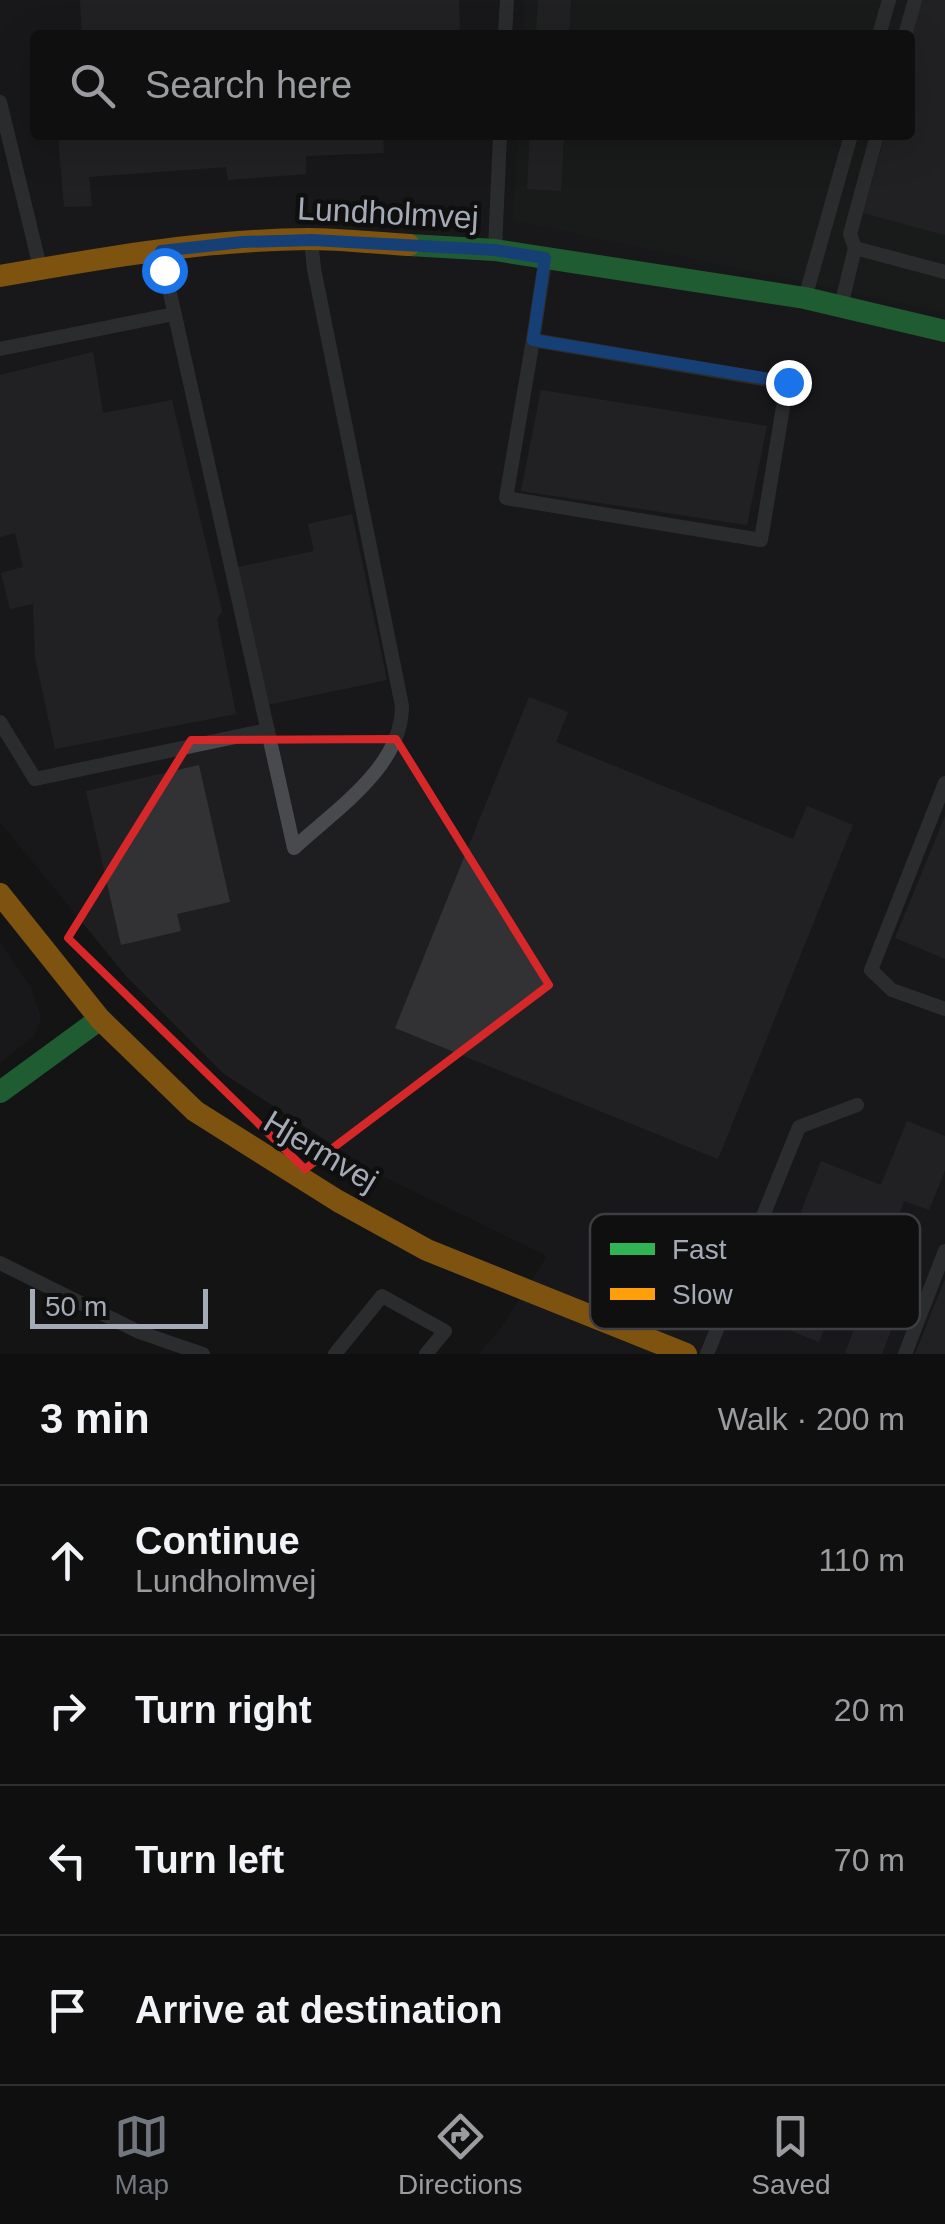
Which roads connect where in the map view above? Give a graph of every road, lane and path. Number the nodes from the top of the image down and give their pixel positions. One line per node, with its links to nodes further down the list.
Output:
1 (507, 0): 4 (lane)
2 (889, 0): 5 (lane)
3 (914, 0): 6 (lane)
4 (506, 30)
5 (880, 30)
6 (906, 30)
7 (0, 102): 16 (lane)
8 (500, 140): 13 (lane, Lundholmvej)
9 (850, 140): 19 (lane)
10 (877, 140): 12 (lane)
11 (312, 240): 13 (street, Lundholmvej); 14 (street, Lundholmvej); 26 (lane)
12 (855, 248): 17 (lane); 20 (lane)
13 (495, 250): 15 (street, Lundholmvej)
14 (161, 251): 16 (street, Lundholmvej); 21 (lane)
15 (545, 258): 19 (street, Lundholmvej); 23 (lane)
16 (40, 268): 18 (street, Lundholmvej)
17 (945, 272)
18 (0, 276)
19 (805, 298): 20 (street, Lundholmvej)
20 (841, 306): 22 (street, Lundholmvej)
21 (174, 314): 24 (lane); 26 (lane)
22 (945, 331)
23 (533, 340): 23 (lane)
24 (0, 348)
25 (0, 722): 26 (lane)
26 (268, 730)
27 (945, 783): 29 (lane)
28 (0, 894): 30 (street, Hjermvej)
29 (945, 1009)
30 (100, 1019): 31 (street); 36 (street, Hjermvej)
31 (0, 1092)
32 (857, 1105): 33 (lane)
33 (764, 1214)
34 (945, 1251): 37 (lane)
35 (0, 1263): 41 (lane)
36 (590, 1316)
37 (920, 1317)
38 (624, 1329): 44 (street, Hjermvej)
39 (717, 1329): 45 (lane)
40 (915, 1329): 46 (lane)
41 (204, 1354)
42 (335, 1354): 43 (lane)
43 (426, 1354)
44 (686, 1354)
45 (707, 1354)
46 (906, 1354)

